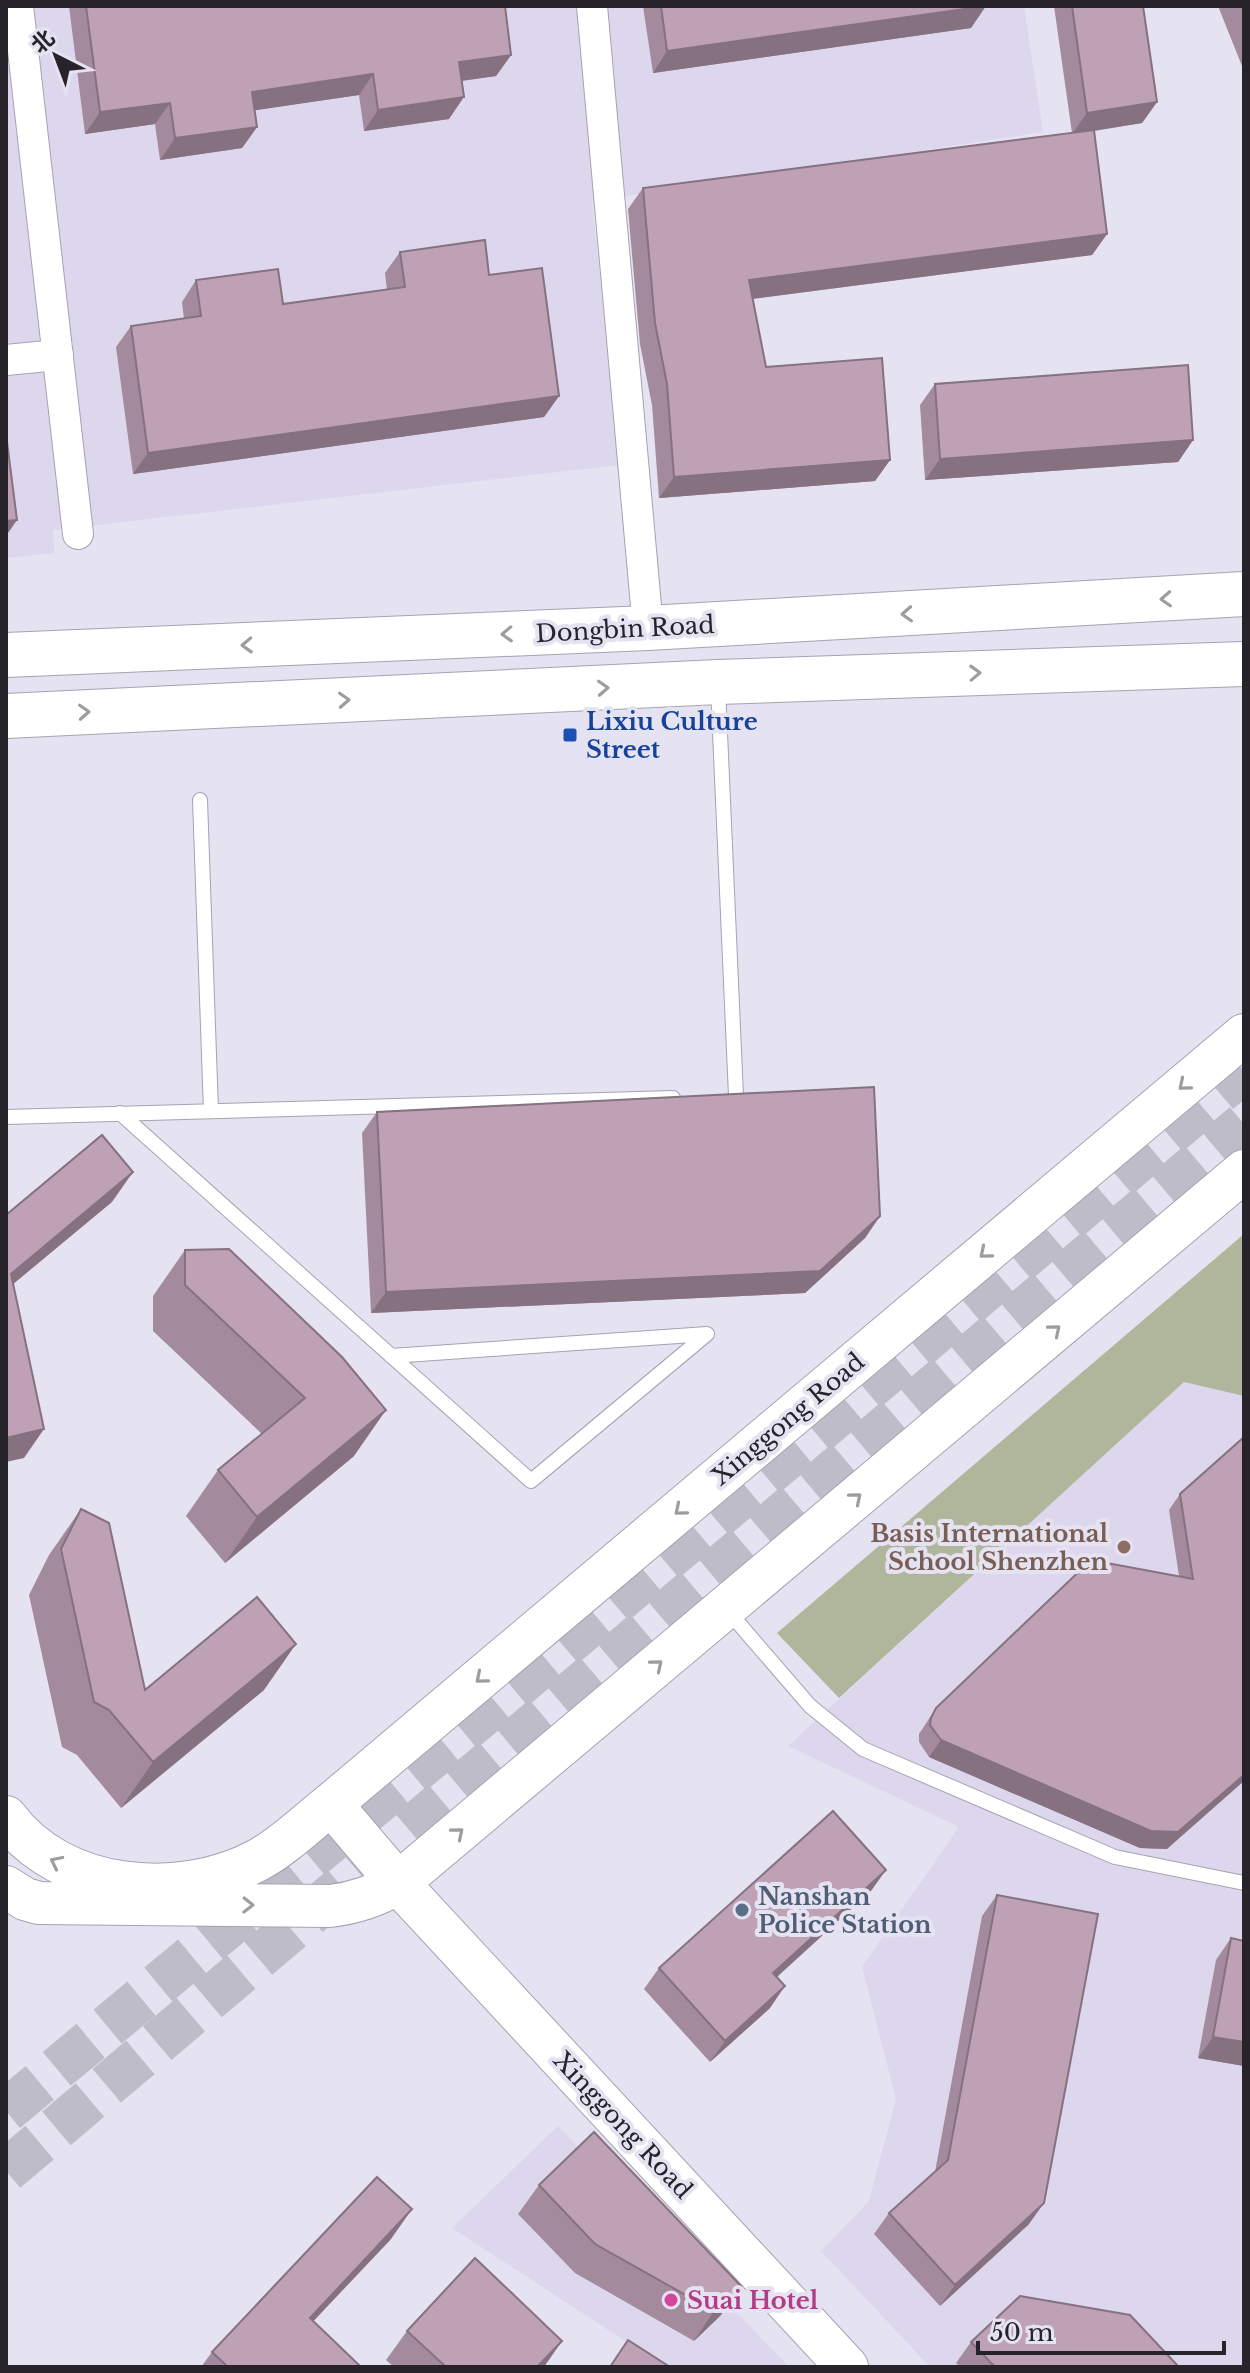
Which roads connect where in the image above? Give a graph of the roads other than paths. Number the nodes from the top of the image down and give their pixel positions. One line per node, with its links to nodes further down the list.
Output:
1 (18, 6): 3 (street)
2 (592, 6): 7 (street)
3 (58, 355): 4 (street); 5 (street)
4 (6, 360)
5 (78, 534)
6 (1244, 594): 7 (main road, Dongbin Road, one-way to 7)
7 (648, 628): 8 (main road, Dongbin Road, one-way to 8)
8 (6, 655)
9 (1244, 664): 10 (main road, one-way to 9)
10 (718, 682): 11 (main road, one-way to 10); 14 (lane)
11 (6, 716)
12 (200, 800): 16 (lane)
13 (1244, 1035): 22 (street, Xinggong Road, one-way to 22)
14 (720, 1096)
15 (688, 1097): 16 (lane)
16 (211, 1111): 17 (lane)
17 (120, 1113): 18 (lane); 20 (lane)
18 (6, 1117)
19 (1244, 1171): 21 (street, one-way to 19)
20 (391, 1356): 20 (lane)
21 (725, 1608): 24 (street, one-way to 21); 25 (lane)
22 (331, 1804): 23 (street, Xinggong Road, one-way to 23); 24 (street, Xinggong Road)
23 (11, 1835)
24 (398, 1883): 26 (street, one-way to 24); 27 (street, Xinggong Road)
25 (1244, 1883)
26 (6, 1887)
27 (847, 2367)

